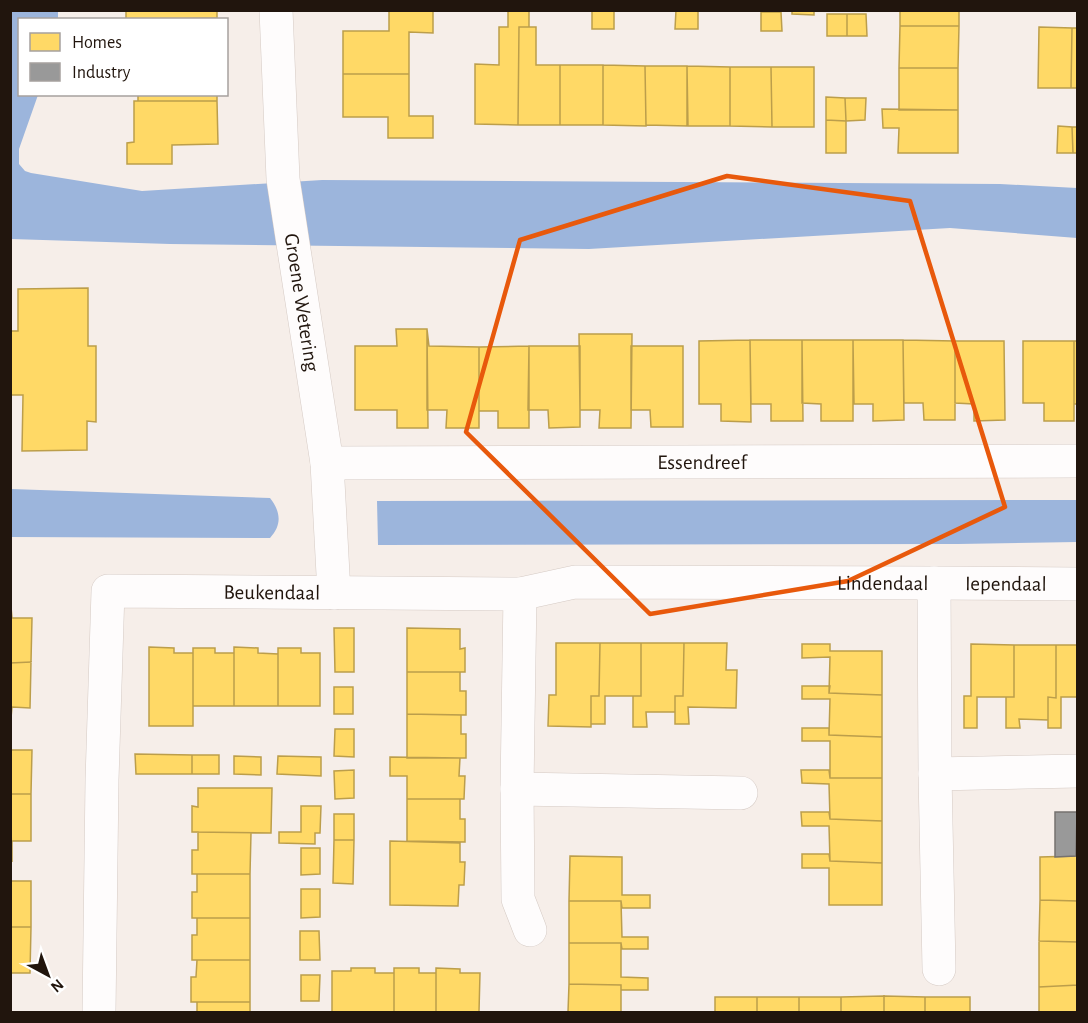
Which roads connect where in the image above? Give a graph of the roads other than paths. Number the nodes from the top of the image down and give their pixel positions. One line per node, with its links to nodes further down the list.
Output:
1 (276, 10): 3 (street, Groene Wetering)
2 (1077, 461): 3 (street, Essendreef)
3 (327, 463): 6 (street, Groene Wetering)
4 (934, 583): 5 (street, Iependaal); 7 (street, Lindendaal); 9 (street, Lindendaal)
5 (1077, 584)
6 (334, 593): 7 (street, Beukendaal); 14 (street, Beukendaal)
7 (520, 594): 10 (street)
8 (1077, 771): 9 (street)
9 (935, 774): 13 (street, Lindendaal)
10 (517, 789): 11 (street); 12 (street)
11 (741, 793)
12 (530, 930)
13 (939, 969)
14 (99, 1012)

